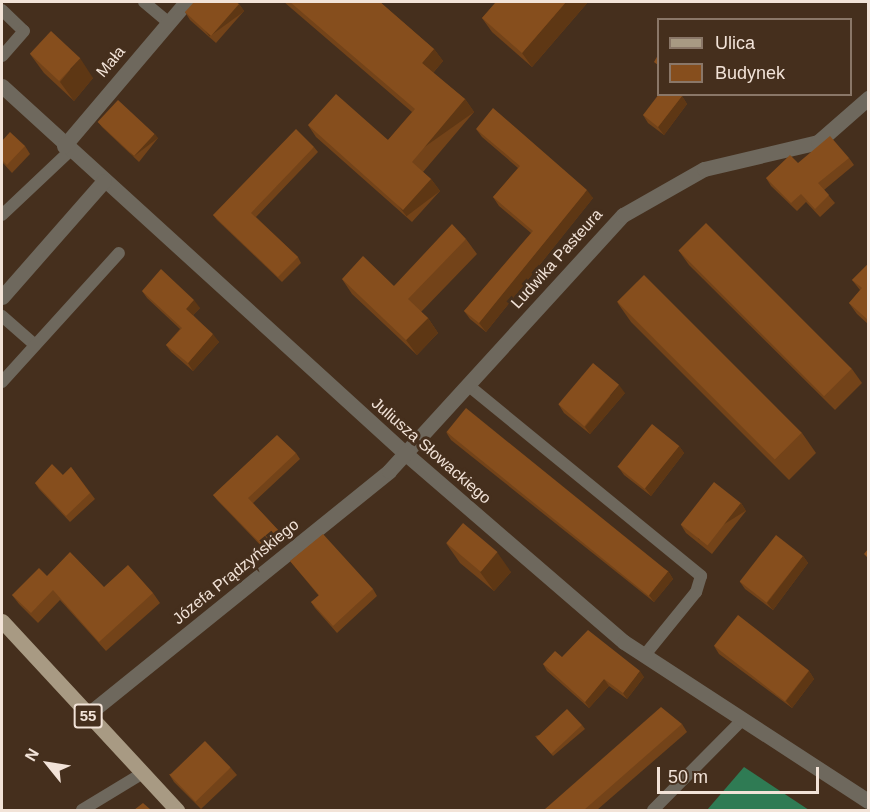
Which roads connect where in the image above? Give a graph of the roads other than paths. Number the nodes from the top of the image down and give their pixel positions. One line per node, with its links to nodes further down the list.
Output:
1 (144, 2): 4 (lane)
2 (186, 2): 4 (street, Mała)
3 (2, 9): 5 (lane)
4 (168, 22): 8 (street, Mała)
5 (2, 56)
6 (2, 86): 8 (street, Juliusza Słowackiego)
7 (868, 98): 16 (street, Ludwika Pasteura)
8 (67, 149): 9 (street, Juliusza Słowackiego); 10 (lane)
9 (104, 182): 12 (street); 17 (street, Juliusza Słowackiego)
10 (2, 215)
11 (119, 253): 14 (lane)
12 (2, 297)
13 (2, 316): 14 (lane)
14 (35, 345): 15 (lane)
15 (2, 382)
16 (469, 386): 17 (street, Ludwika Pasteura); 19 (lane)
17 (406, 454): 19 (street, Juliusza Słowackiego); 20 (street, Józefa Prądzyńskiego)
18 (2, 621): 20 (main road, 55)
19 (644, 656): 21 (street, Juliusza Słowackiego)
20 (87, 715): 22 (main road, 55)
21 (740, 722): 23 (street, Juliusza Słowackiego); 26 (lane)
22 (143, 773): 24 (lane); 25 (main road, 55)
23 (868, 801)
24 (82, 810)
25 (177, 810)
26 (653, 810)

